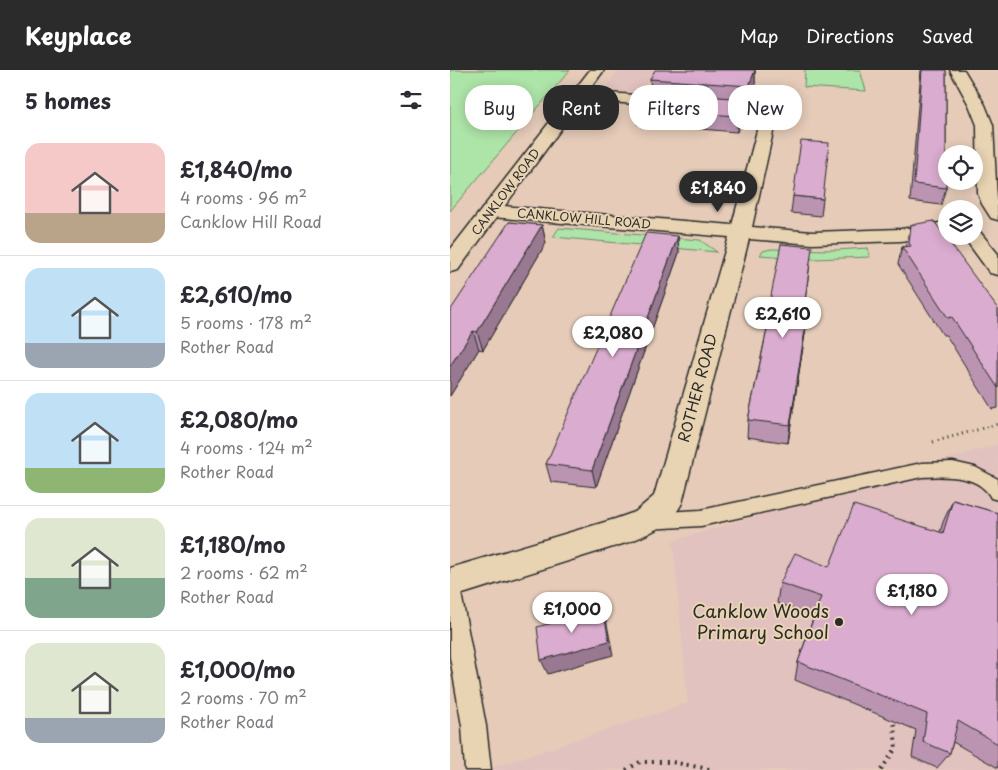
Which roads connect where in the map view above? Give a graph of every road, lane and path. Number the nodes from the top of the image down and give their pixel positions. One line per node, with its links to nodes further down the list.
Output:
1 (597, 70): 3 (street, CANKLOW ROAD)
2 (957, 70): 7 (street)
3 (586, 85)
4 (619, 99): 11 (street, ROTHER ROAD)
5 (552, 130): 6 (street, CANKLOW ROAD)
6 (491, 212): 11 (street, CANKLOW HILL ROAD); 13 (street, CANKLOW ROAD)
7 (998, 214)
8 (998, 219): 9 (street)
9 (983, 222)
10 (938, 229): 11 (street, CANKLOW HILL ROAD)
11 (740, 233): 16 (street, ROTHER ROAD)
12 (980, 245): 14 (street)
13 (450, 265)
14 (998, 268)
15 (998, 492): 16 (lane)
16 (646, 521): 17 (street, ROTHER ROAD)
17 (450, 583)
18 (450, 593): 20 (lane)
19 (894, 724): 23 (path)
20 (478, 770)
21 (626, 770): 22 (path)
22 (714, 770)
23 (881, 770)

